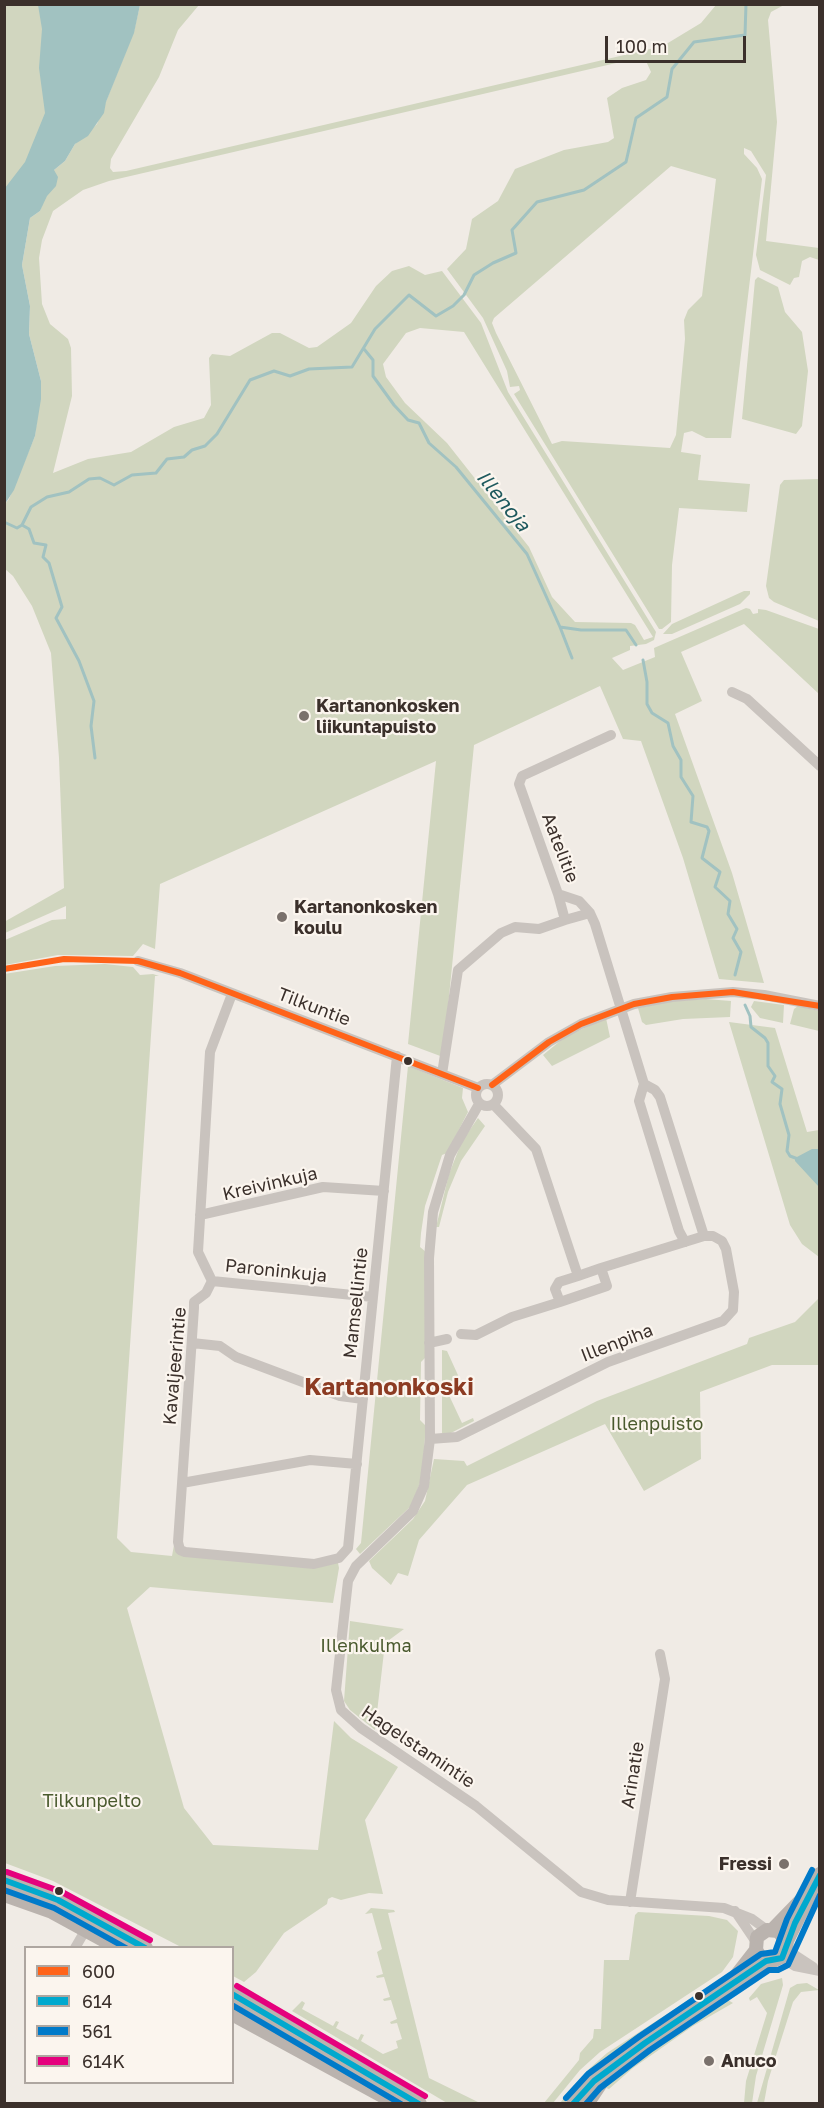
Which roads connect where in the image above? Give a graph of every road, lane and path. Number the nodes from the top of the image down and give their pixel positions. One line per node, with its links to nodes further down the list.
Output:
1 (732, 692): 3 (street)
2 (611, 735): 4 (street, Aatelitie)
3 (819, 766)
4 (558, 894): 5 (street, Aatelitie); 6 (street)
5 (590, 913): 6 (street); 10 (street)
6 (566, 920): 12 (street)
7 (138, 962): 8 (street, Tilkuntie)
8 (232, 994): 11 (street, Tilkuntie); 19 (street)
9 (819, 1006): 10 (street)
10 (621, 1008): 13 (street); 14 (street)
11 (397, 1056): 12 (street, Tilkuntie); 18 (street, Mamsellintie)
12 (442, 1074): 15 (street, Tilkuntie)
13 (644, 1084): 20 (street); 21 (street)
14 (492, 1085): 15 (street); 17 (street)
15 (478, 1088): 16 (street)
16 (479, 1104): 17 (street); 30 (street, Hagelstamintie)
17 (493, 1104): 23 (street)
18 (384, 1191): 19 (street, Kreivinkuja); 25 (street, Mamsellintie)
19 (200, 1215): 24 (street)
20 (704, 1236): 21 (street); 32 (street, Illenpiha)
21 (685, 1242): 22 (street)
22 (601, 1268): 23 (street); 26 (street)
23 (578, 1276): 26 (street)
24 (212, 1281): 25 (street, Paroninkuja); 29 (street, Kavaljeerintie)
25 (374, 1297): 31 (street, Mamsellintie)
26 (560, 1302): 27 (street)
27 (461, 1334)
28 (447, 1339): 30 (street)
29 (192, 1343): 31 (street); 34 (street, Kavaljeerintie)
30 (429, 1343): 32 (street, Hagelstamintie)
31 (363, 1399): 33 (street, Mamsellintie)
32 (430, 1439): 36 (street, Hagelstamintie)
33 (357, 1464): 34 (street); 35 (street, Mamsellintie)
34 (182, 1483): 35 (street, Kavaljeerintie)
35 (345, 1553): 36 (street)
36 (356, 1566): 42 (street, Hagelstamintie)
37 (660, 1654): 42 (street, Arinatie)
38 (819, 1874): 40 (main road)
39 (4, 1880): 44 (main road)
40 (809, 1893): 45 (main road); 50 (main road)
41 (4, 1895): 44 (main road)
42 (630, 1902): 43 (street, Hagelstamintie)
43 (735, 1911): 45 (street, Hagelstamintie); 49 (street)
44 (88, 1924): 46 (street); 47 (main road); 48 (main road)
45 (770, 1930): 49 (main road); 50 (main road)
46 (76, 1946)
47 (117, 1946)
48 (143, 1946)
49 (756, 1946): 51 (main road); 53 (main road)
50 (786, 1950): 51 (main road); 52 (street)
51 (766, 1961): 53 (main road)
52 (819, 1970)
53 (724, 1991): 56 (main road)
54 (234, 1995): 58 (main road)
55 (234, 2015): 57 (main road)
56 (608, 2072): 59 (main road); 60 (main road)
57 (397, 2103)
58 (420, 2103)
59 (573, 2103)
60 (587, 2103)

